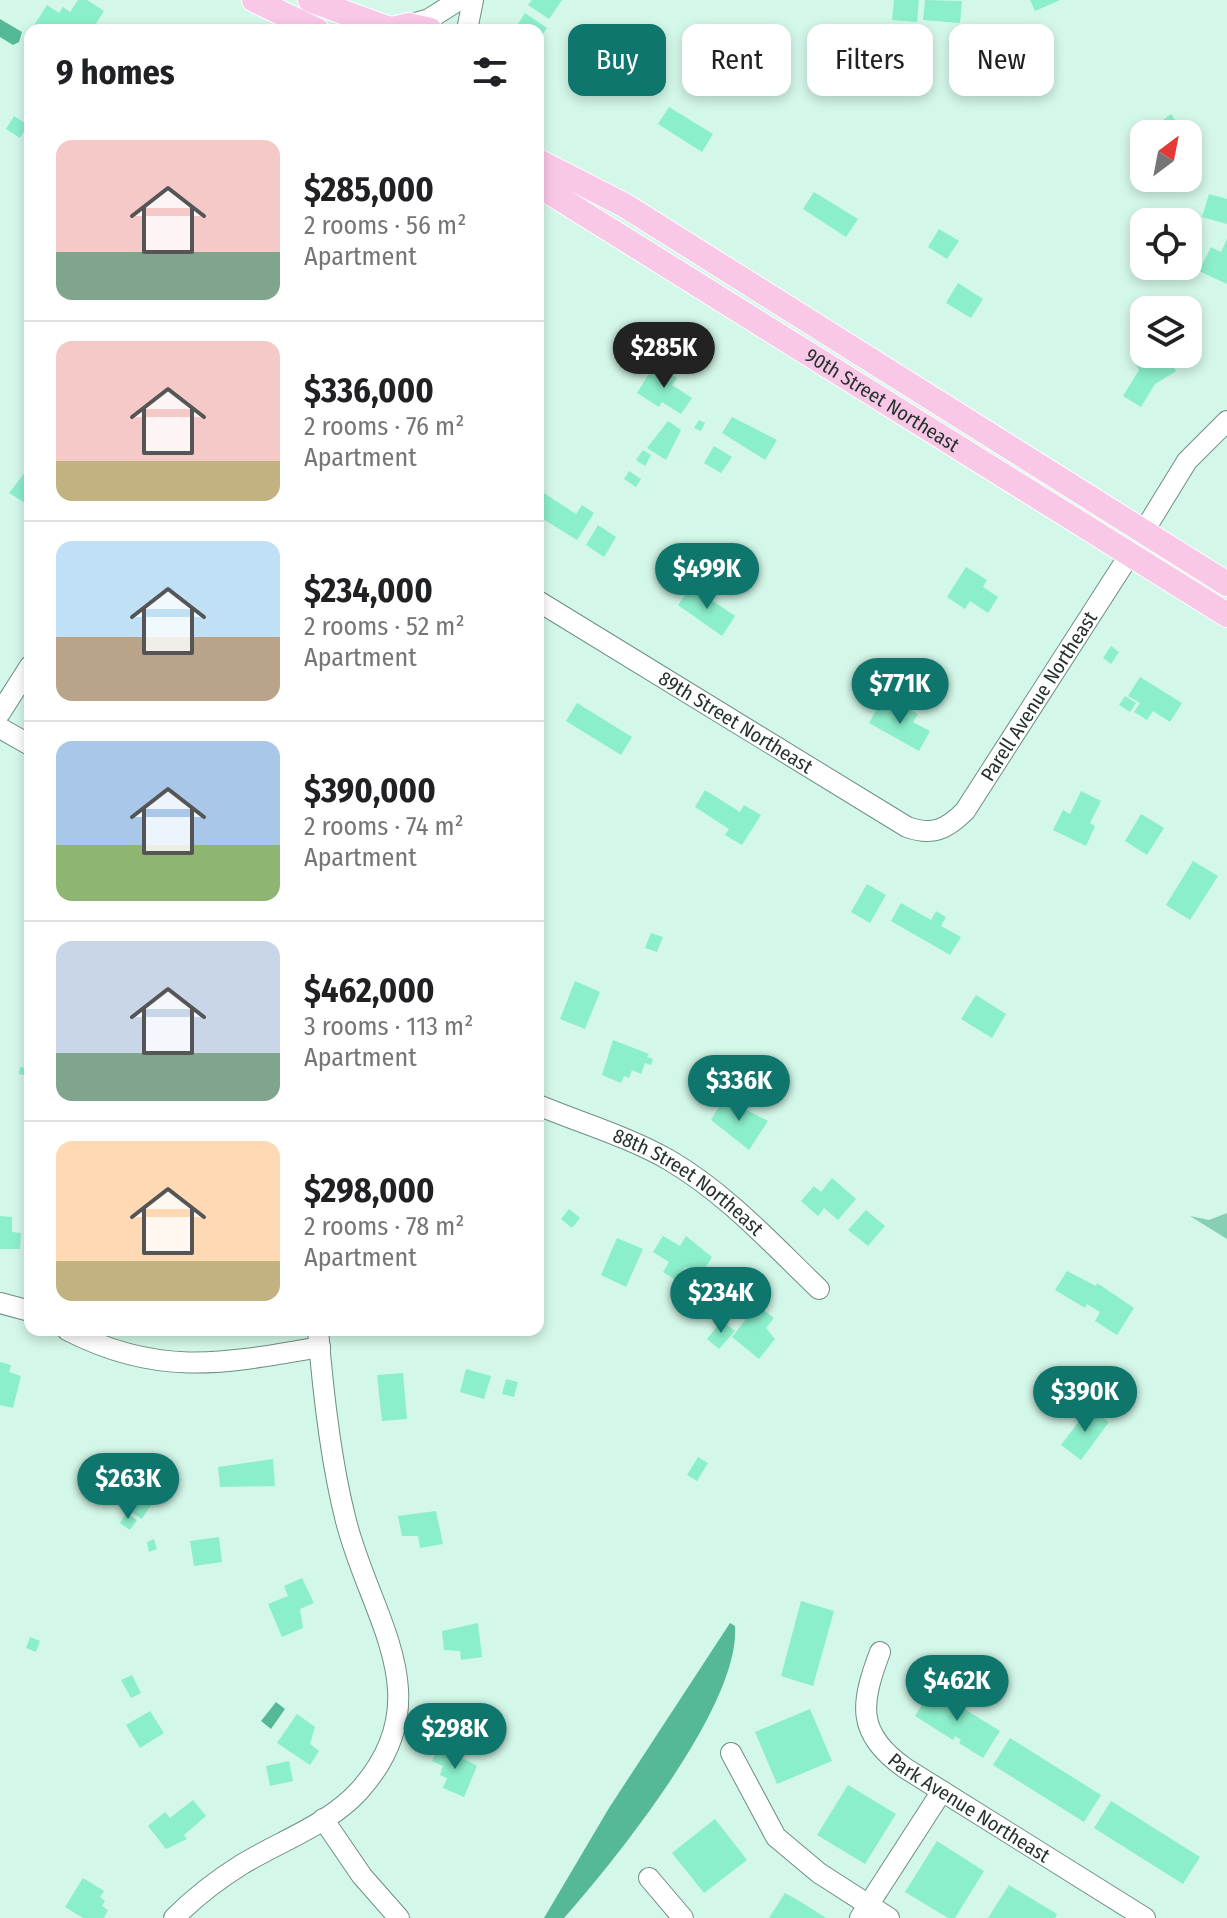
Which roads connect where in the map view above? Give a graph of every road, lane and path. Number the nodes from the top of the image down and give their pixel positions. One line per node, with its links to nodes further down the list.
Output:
1 (254, 0): 5 (main road)
2 (310, 0): 6 (main road)
3 (459, 0): 7 (street)
4 (473, 0): 8 (street)
5 (304, 24)
6 (388, 24)
7 (416, 24)
8 (468, 24)
9 (544, 164): 12 (main road, 90th Street Northeast)
10 (544, 189): 13 (main road, 90th Street Northeast)
11 (1227, 421): 12 (street)
12 (1144, 531): 14 (main road, 90th Street Northeast)
13 (1130, 554): 16 (main road, 90th Street Northeast); 21 (street, Parell Avenue Northeast)
14 (1227, 584)
15 (544, 605): 21 (street, 89th Street Northeast)
16 (1227, 615)
17 (24, 675): 18 (street)
18 (0, 713)
19 (0, 728): 20 (street)
20 (24, 742)
21 (939, 831)
22 (544, 1107): 23 (street, 88th Street Northeast)
23 (819, 1289)
24 (0, 1303): 25 (street)
25 (24, 1309)
26 (80, 1336): 27 (street)
27 (319, 1339): 31 (street)
28 (880, 1652): 30 (street, Park Avenue Northeast)
29 (731, 1753): 33 (street)
30 (942, 1791): 33 (street); 38 (street, Park Avenue Northeast)
31 (323, 1819): 34 (street); 35 (street)
32 (649, 1878): 36 (street)
33 (864, 1911): 37 (street)
34 (174, 1918)
35 (399, 1918)
36 (683, 1918)
37 (889, 1918)
38 (1145, 1918)

